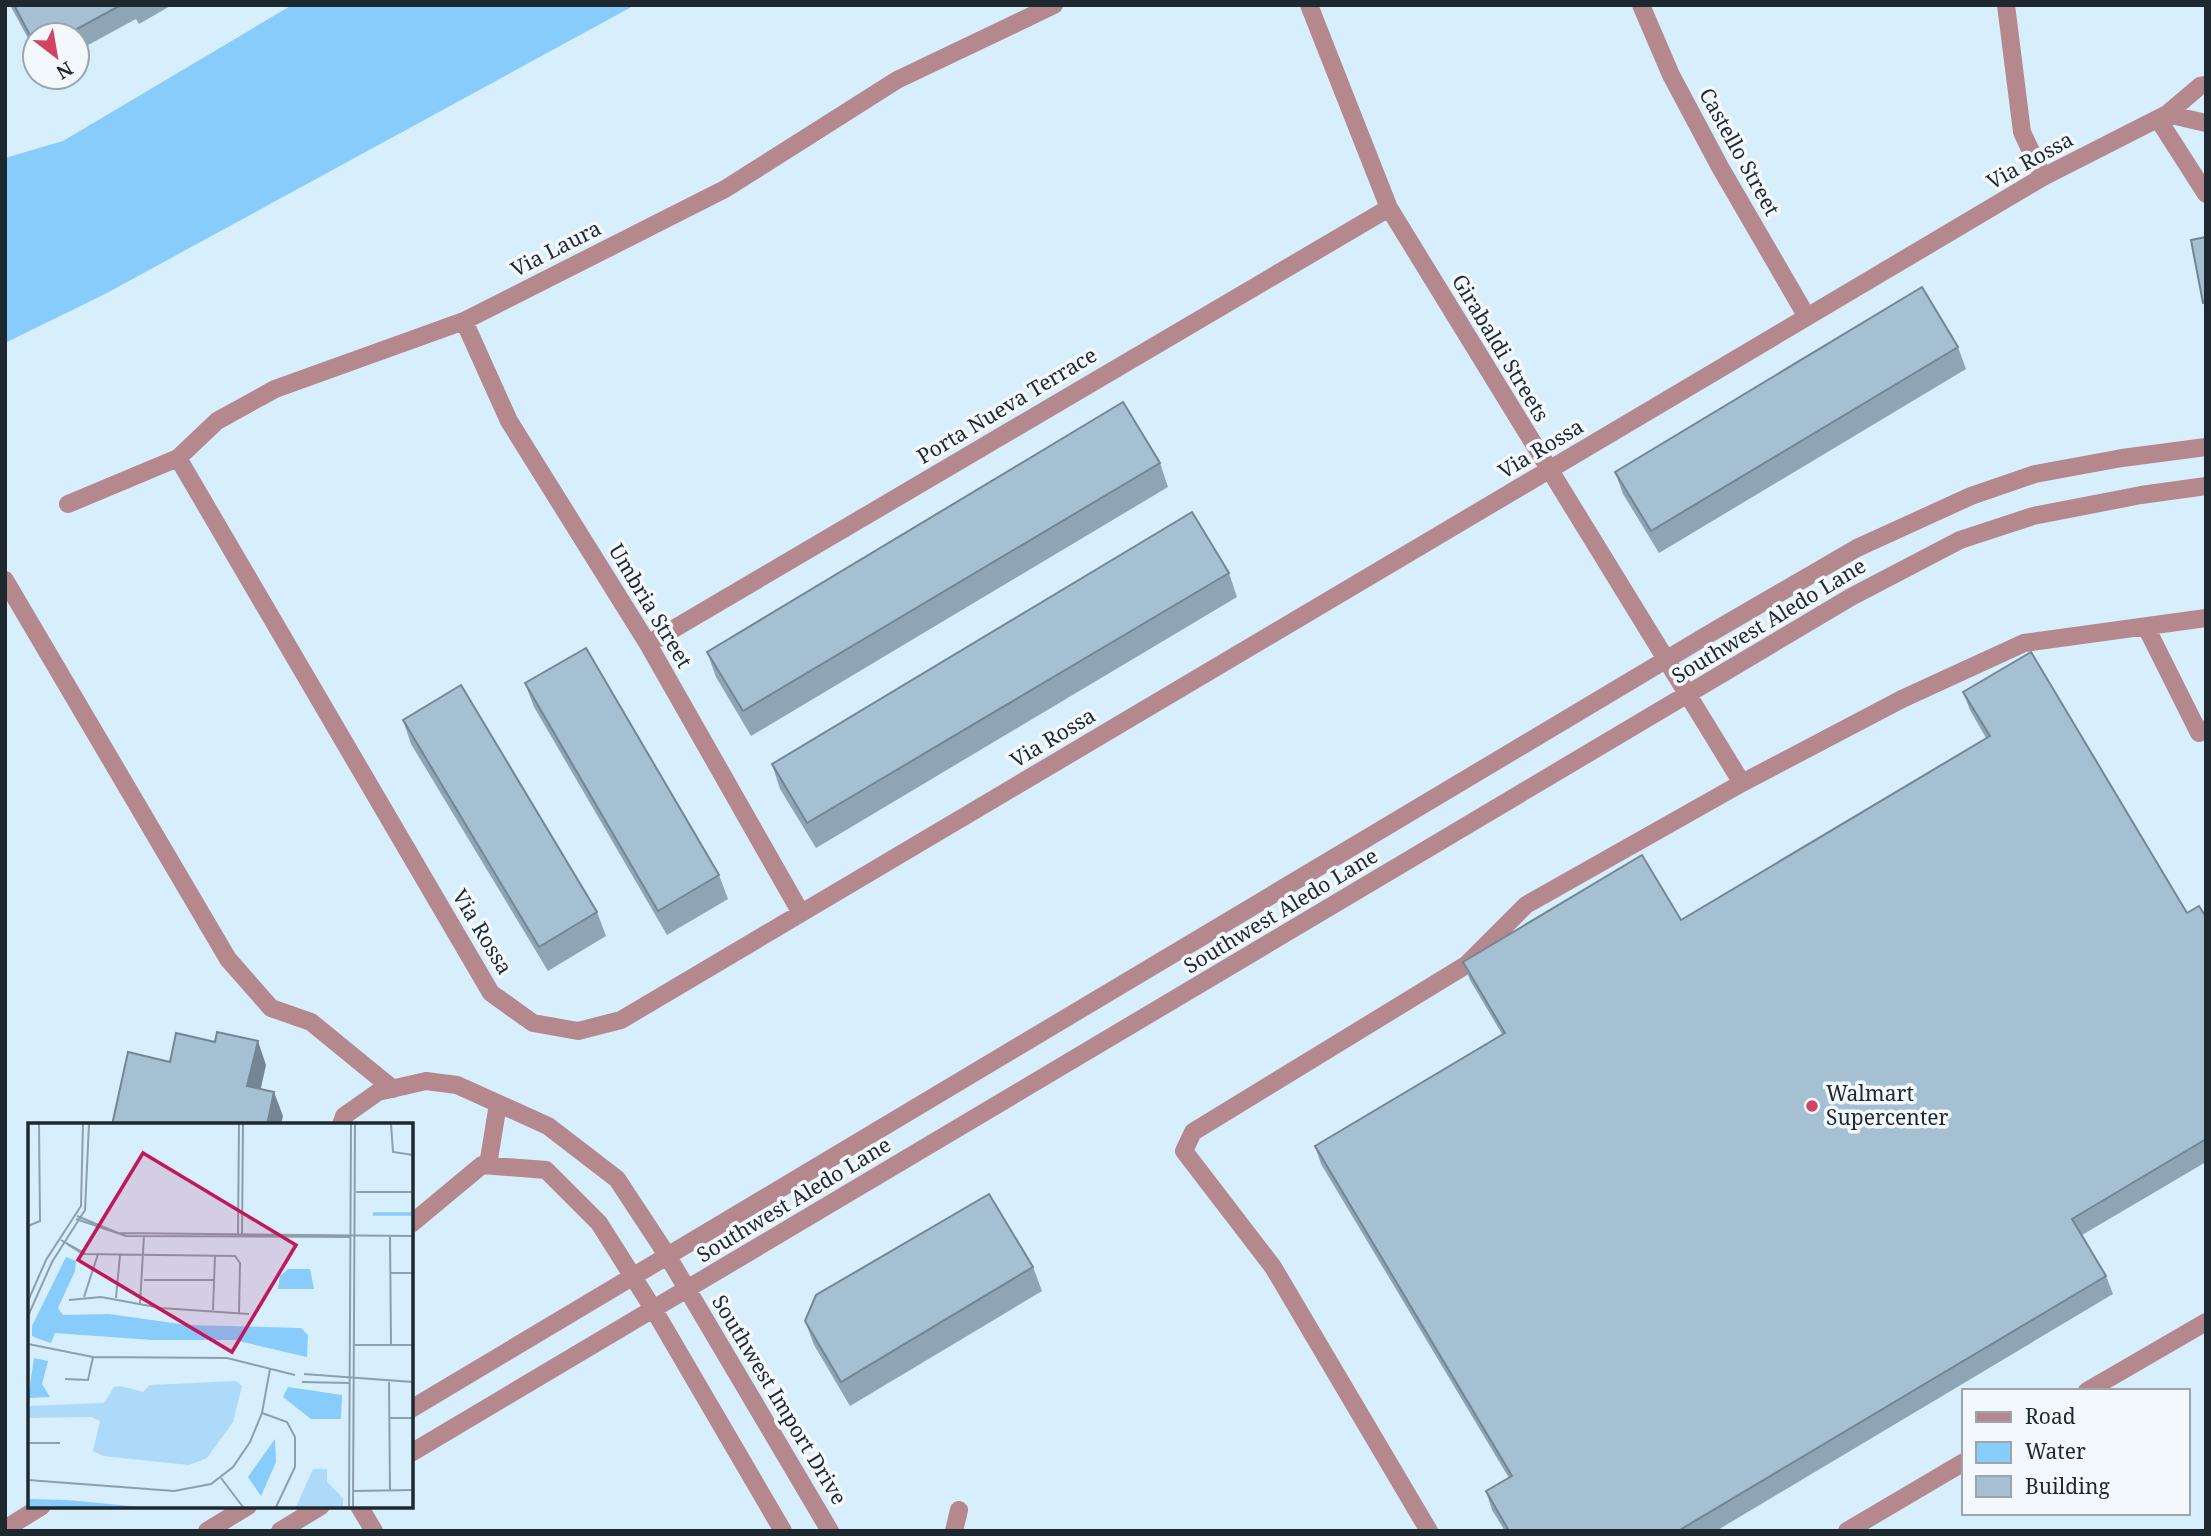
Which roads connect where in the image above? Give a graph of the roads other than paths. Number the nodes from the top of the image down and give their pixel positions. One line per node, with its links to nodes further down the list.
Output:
1 (1054, 5): 12 (street, Via Laura)
2 (1309, 5): 10 (street, Girabaldi Streets)
3 (1642, 5): 11 (street, Castello Street)
4 (2006, 5): 8 (street)
5 (2206, 85): 6 (street, Via Rossa)
6 (2163, 117): 7 (street); 8 (street, Via Rossa); 9 (street)
7 (2206, 122)
8 (2043, 177): 11 (street, Via Rossa)
9 (2206, 194)
10 (1389, 208): 15 (street, Girabaldi Streets); 21 (street, Porta Nueva Terrace)
11 (1807, 317): 15 (street, Via Rossa)
12 (464, 321): 14 (street, Via Laura); 21 (street, Umbria Street)
13 (2206, 447): 22 (street, Southwest Aledo Lane)
14 (178, 458): 17 (street, Via Laura); 26 (street, Via Rossa)
15 (1548, 471): 22 (street, Girabaldi Streets); 26 (street, Via Rossa)
16 (2206, 486): 23 (street, Southwest Aledo Lane)
17 (68, 504)
18 (5, 580): 27 (street)
19 (2206, 618): 20 (street)
20 (2146, 626): 24 (street); 25 (street)
21 (648, 644): 26 (street, Umbria Street)
22 (1666, 659): 23 (street, Girabaldi Streets); 32 (street, Southwest Aledo Lane)
23 (1688, 696): 25 (street, Girabaldi Streets); 34 (street, Southwest Aledo Lane)
24 (2203, 737)
25 (1742, 783): 53 (street)
26 (801, 913)
27 (393, 1089): 28 (street, Southwest Import Drive); 29 (street, Southwest Import Drive)
28 (498, 1104): 30 (street); 32 (street, Southwest Import Drive)
29 (342, 1123)
30 (488, 1166): 31 (street); 33 (street)
31 (413, 1222)
32 (667, 1255): 33 (street, Southwest Aledo Lane); 34 (street, Southwest Import Drive)
33 (633, 1276): 35 (street); 38 (street, Southwest Aledo Lane)
34 (687, 1290): 35 (street, Southwest Aledo Lane); 51 (street, Southwest Import Drive)
35 (654, 1310): 39 (street, Southwest Aledo Lane); 50 (street)
36 (2206, 1322): 37 (street)
37 (2090, 1389)
38 (413, 1408)
39 (413, 1452)
40 (1962, 1463): 54 (street)
41 (39, 1508): 46 (street)
42 (245, 1508): 47 (street)
43 (318, 1508): 48 (street)
44 (360, 1508): 49 (street)
45 (959, 1510): 52 (street)
46 (5, 1529)
47 (207, 1531)
48 (280, 1531)
49 (374, 1531)
50 (783, 1531)
51 (830, 1531)
52 (954, 1531)
53 (1429, 1531)
54 (1847, 1531)

